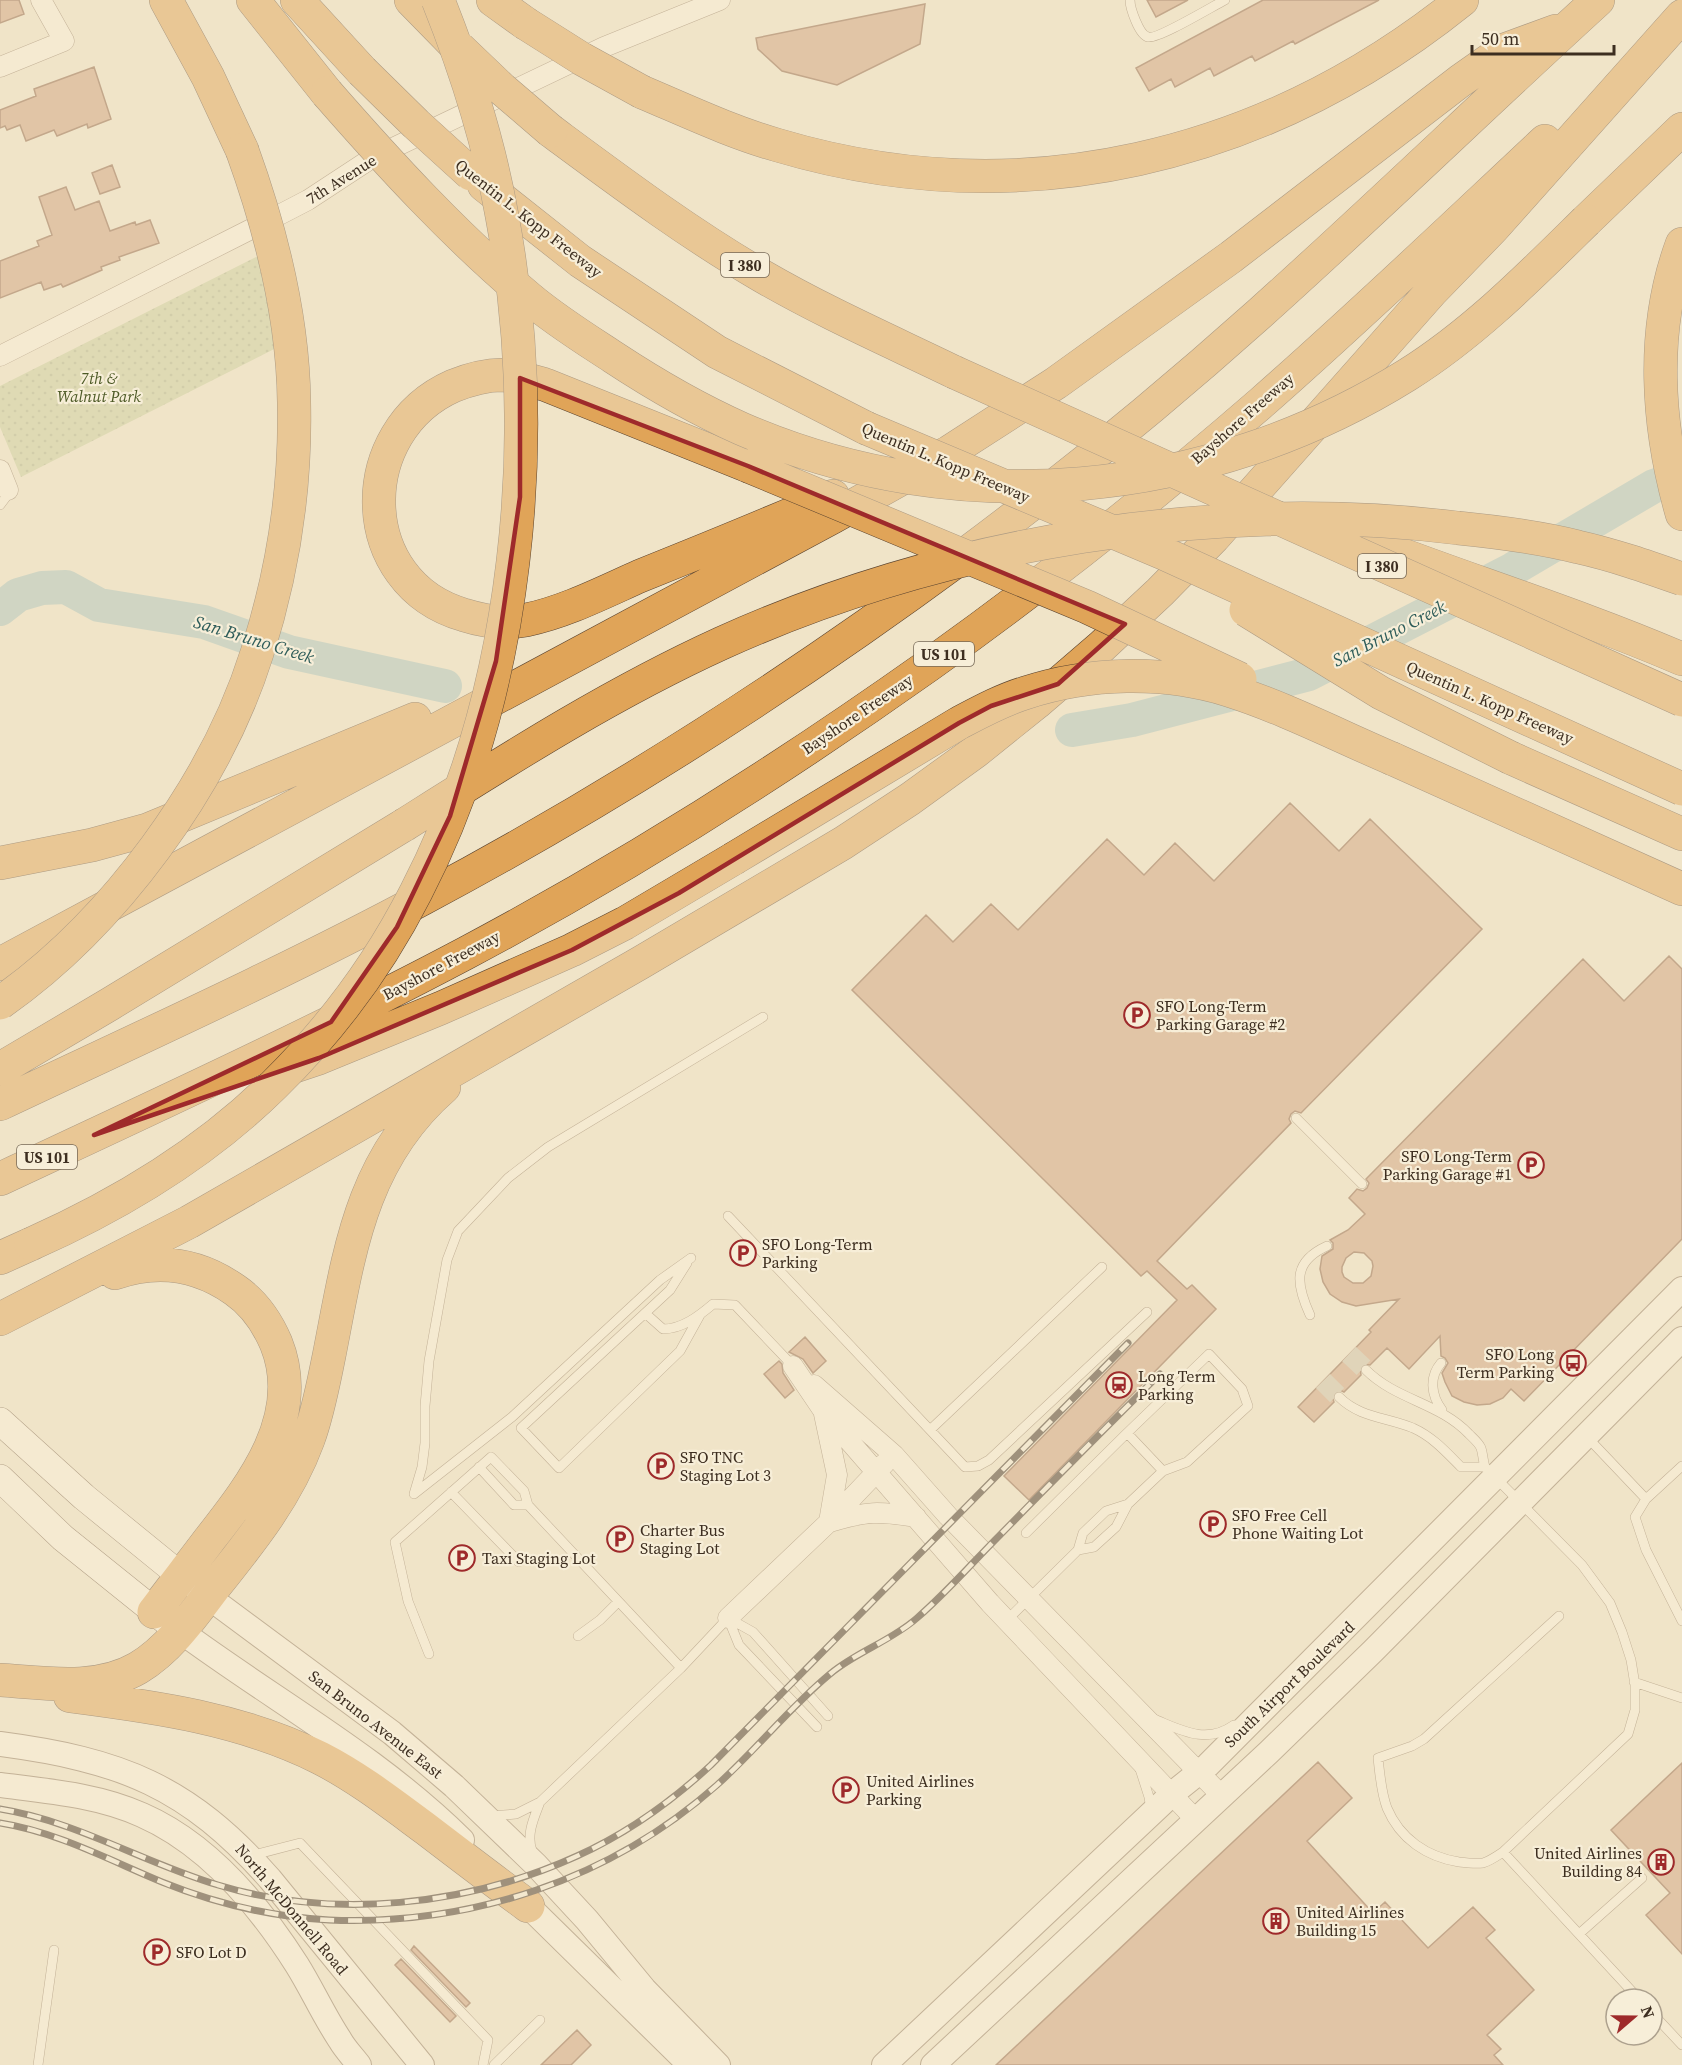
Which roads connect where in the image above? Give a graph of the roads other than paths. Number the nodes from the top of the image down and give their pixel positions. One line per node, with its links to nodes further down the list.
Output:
1 (41, 0): 15 (street)
2 (166, 0): 35 (highway, bridge)
3 (253, 0): 16 (highway, bridge)
4 (297, 0): 24 (highway, Quentin L. Kopp Freeway, bridge)
5 (411, 0): 20 (highway, I 380, bridge)
6 (438, 0): 46 (highway, bridge)
7 (493, 0): 11 (highway, bridge)
8 (720, 0): 19 (street, 7th Avenue)
9 (1130, 0): 10 (lane)
10 (1225, 0)
11 (1462, 0)
12 (1598, 0): 14 (highway)
13 (1682, 15): 36 (highway); 41 (highway, Bayshore Freeway / US 101)
14 (1570, 25): 18 (highway); 39 (highway)
15 (0, 67)
16 (1682, 129)
17 (1682, 244): 23 (highway)
18 (1108, 346): 27 (highway); 29 (highway, bridge)
19 (0, 356)
20 (1083, 429): 26 (highway, bridge); 28 (highway, I 380, bridge)
21 (0, 470): 22 (street)
22 (4, 497)
23 (1682, 514)
24 (1163, 553): 30 (highway, Quentin L. Kopp Freeway, bridge); 31 (highway, bridge)
25 (1682, 579): 38 (highway, bridge)
26 (1682, 659)
27 (503, 693): 32 (highway); 34 (highway)
28 (1682, 700)
29 (1393, 759): 33 (highway); 41 (highway, bridge)
30 (1682, 789)
31 (1682, 834)
32 (0, 863)
33 (1682, 889)
34 (0, 964)
35 (0, 1003)
36 (568, 1004): 53 (highway); 83 (highway)
37 (763, 1017): 50 (lane)
38 (0, 1069)
39 (0, 1104)
40 (1296, 1118): 43 (lane)
41 (94, 1135): 42 (highway, Bayshore Freeway / US 101)
42 (0, 1179)
43 (1362, 1184)
44 (728, 1216): 62 (lane)
45 (1327, 1246): 52 (lane)
46 (0, 1258)
47 (1102, 1267): 62 (lane)
48 (1682, 1289): 70 (street, South Airport Boulevard)
49 (1147, 1312): 62 (lane)
50 (645, 1313): 51 (lane); 51 (lane)
51 (700, 1315): 56 (lane)
52 (1310, 1315)
53 (0, 1321): 82 (highway)
54 (1682, 1339): 64 (street, South Airport Boulevard)
55 (1441, 1363): 60 (lane)
56 (793, 1366): 59 (street); 65 (street)
57 (1366, 1370): 60 (lane)
58 (1339, 1397): 70 (lane)
59 (824, 1412): 69 (street); 78 (street)
60 (1445, 1414): 70 (lane)
61 (0, 1421): 82 (main road, San Bruno Avenue East)
62 (930, 1430)
63 (1127, 1433): 68 (lane); 68 (lane); 79 (lane)
64 (1586, 1436): 73 (lane); 74 (street, South Airport Boulevard)
65 (894, 1455): 69 (street); 84 (street)
66 (1682, 1466): 73 (lane)
67 (479, 1467): 72 (lane); 76 (lane); 76 (lane)
68 (1163, 1471): 75 (lane)
69 (876, 1472): 77 (street); 78 (street)
70 (1490, 1472): 74 (lane); 97 (street, South Airport Boulevard)
71 (0, 1478): 88 (main road, San Bruno Avenue East)
72 (451, 1492): 81 (lane); 92 (lane)
73 (1646, 1499): 90 (lane)
74 (1520, 1503): 95 (lane); 107 (street, South Airport Boulevard)
75 (1128, 1504): 80 (lane); 80 (lane)
76 (528, 1505): 85 (lane)
77 (916, 1517): 78 (street); 89 (street)
78 (829, 1522): 87 (street)
79 (1026, 1533)
80 (1078, 1550): 84 (lane)
81 (519, 1562)
82 (181, 1576): 83 (street, San Bruno Avenue East); 88 (highway)
83 (208, 1596): 88 (highway); 110 (street, San Bruno Avenue East)
84 (1029, 1598): 89 (lane); 99 (street)
85 (618, 1602): 91 (lane); 93 (lane)
86 (1559, 1616): 112 (lane)
87 (728, 1618): 93 (lane); 100 (lane); 101 (lane)
88 (167, 1621): 94 (highway); 116 (street, San Bruno Avenue East)
89 (1006, 1621): 103 (street)
90 (1682, 1621)
91 (578, 1636)
92 (429, 1654)
93 (681, 1668): 108 (lane)
94 (0, 1680)
95 (1634, 1682): 98 (lane); 112 (lane)
96 (0, 1685): 116 (highway)
97 (1289, 1685): 99 (lane); 104 (street, South Airport Boulevard)
98 (1682, 1698)
99 (1144, 1715): 104 (street)
100 (828, 1716)
101 (817, 1727)
102 (0, 1744): 113 (street, North McDonnell Road)
103 (1127, 1746): 106 (street); 109 (lane)
104 (1199, 1772): 106 (street, South Airport Boulevard); 107 (street)
105 (0, 1785): 125 (street, North McDonnell Road)
106 (1173, 1794): 109 (street, South Airport Boulevard); 111 (street)
107 (1222, 1796): 111 (street, South Airport Boulevard)
108 (540, 1802): 110 (lane); 114 (lane)
109 (1151, 1815): 130 (street, South Airport Boulevard)
110 (487, 1816): 114 (street, San Bruno Avenue East)
111 (1196, 1820): 131 (street, South Airport Boulevard)
112 (1503, 1852): 117 (lane)
113 (250, 1856): 126 (street, North McDonnell Road); 127 (lane)
114 (536, 1865): 129 (street, San Bruno Avenue East)
115 (1642, 1878): 117 (lane)
116 (528, 1906): 123 (street, San Bruno Avenue East)
117 (1579, 1934): 119 (lane)
118 (54, 1950): 124 (lane)
119 (1628, 1987)
120 (540, 2020): 128 (lane)
121 (1664, 2026): 122 (lane)
122 (1682, 2045)
123 (684, 2060)
124 (38, 2065)
125 (359, 2065)
126 (422, 2065)
127 (483, 2065)
128 (494, 2065)
129 (718, 2065)
130 (884, 2065)
131 (933, 2065)

